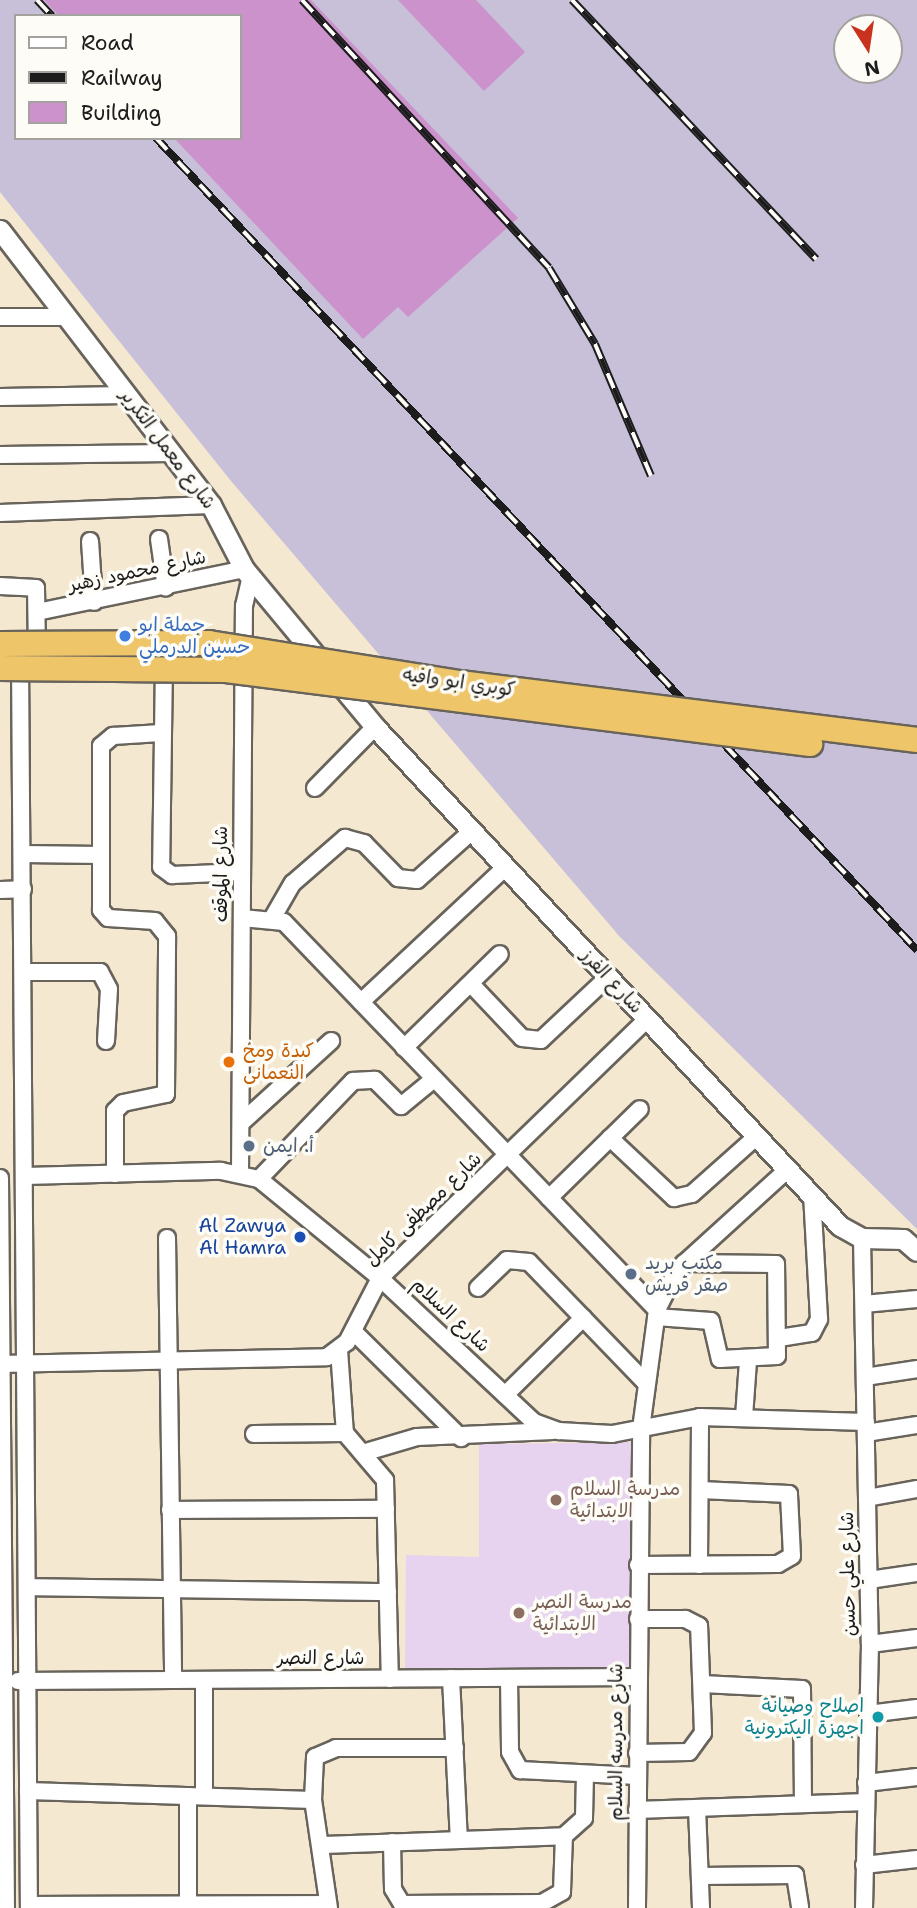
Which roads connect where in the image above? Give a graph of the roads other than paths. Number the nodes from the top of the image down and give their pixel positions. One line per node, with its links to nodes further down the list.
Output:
1 (0, 230): 2 (street, شارع معمل التكرير)
2 (6, 246): 4 (street, شارع معمل التكرير)
3 (0, 317): 4 (street)
4 (66, 317): 5 (street, شارع معمل التكرير)
5 (127, 395): 6 (street); 7 (street, شارع معمل التكرير)
6 (0, 397)
7 (172, 453): 8 (street); 9 (street, شارع معمل التكرير)
8 (0, 454)
9 (211, 505): 10 (street); 13 (street, شارع معمل التكرير)
10 (0, 513)
11 (159, 539): 15 (street)
12 (90, 541): 16 (street)
13 (248, 572): 15 (street, شارع محمود زهير); 21 (street, شارع معمل التكرير); 31 (street, شارع الموقف)
14 (0, 586): 17 (street)
15 (166, 589): 16 (street, شارع محمود زهير)
16 (94, 602): 17 (street, شارع محمود زهير)
17 (37, 612): 20 (street)
18 (0, 643): 24 (main road, كوبري ابو وافيه, bridge)
19 (164, 658): 23 (street)
20 (19, 663): 25 (main road, كوبري ابو وافيه, bridge); 28 (street)
21 (330, 671): 22 (street, شارع الفرز)
22 (375, 727): 26 (street); 27 (street, شارع الفرز)
23 (161, 733): 29 (street); 31 (street)
24 (917, 740)
25 (917, 756)
26 (315, 788)
27 (472, 831): 30 (street, شارع الفرز); 34 (street)
28 (23, 854): 29 (street); 32 (street)
29 (101, 855): 53 (street)
30 (506, 867): 38 (street, شارع الفرز); 40 (street)
31 (242, 872): 35 (street, شارع الموقف)
32 (23, 889): 33 (street); 37 (street)
33 (0, 890)
34 (273, 917): 35 (street); 40 (street)
35 (242, 918): 47 (street, شارع الموقف)
36 (500, 954): 39 (street)
37 (25, 972): 42 (street); 54 (street)
38 (608, 977): 39 (street); 41 (street, شارع الفرز)
39 (471, 984): 44 (street)
40 (361, 1002): 44 (street)
41 (647, 1019): 48 (street, شارع الفرز); 50 (street, شارع مصطفى كامل)
42 (106, 1041)
43 (331, 1041): 47 (street)
44 (404, 1048): 45 (street)
45 (434, 1079): 50 (street); 56 (street)
46 (640, 1109): 49 (street)
47 (241, 1123): 52 (street, شارع الموقف)
48 (757, 1136): 49 (street); 51 (street, شارع الفرز)
49 (610, 1138): 58 (street)
50 (508, 1155): 58 (street); 63 (street, شارع مصطفى كامل)
51 (788, 1169): 57 (street, شارع الفرز); 62 (street, شارع مدرسه السلام)
52 (240, 1173): 53 (street, شارع السلام); 56 (street, شارع السلام)
53 (115, 1174): 54 (street, شارع السلام)
54 (25, 1176): 75 (street)
55 (0, 1178): 74 (street)
56 (259, 1179): 63 (street, شارع السلام)
57 (812, 1195): 60 (street, شارع الفرز); 70 (street)
58 (549, 1198): 67 (street)
59 (167, 1238): 73 (street)
60 (862, 1238): 61 (street); 66 (street, شارع علي حسن)
61 (917, 1251)
62 (684, 1263): 67 (street, شارع مدرسه السلام); 70 (street)
63 (380, 1278): 69 (street, شارع مصطفى كامل); 79 (street, شارع السلام)
64 (478, 1288): 68 (street)
65 (917, 1299): 66 (street)
66 (864, 1304): 77 (street, شارع علي حسن)
67 (657, 1314): 72 (street); 78 (street, شارع مدرسه السلام)
68 (583, 1318): 78 (street); 79 (street)
69 (354, 1332): 71 (street, شارع مصطفى كامل); 89 (street)
70 (779, 1338): 72 (street)
71 (339, 1350): 73 (street); 87 (street)
72 (748, 1361): 81 (street)
73 (169, 1363): 75 (street); 97 (street)
74 (2, 1364): 75 (street); 82 (street)
75 (28, 1364): 103 (street)
76 (917, 1369): 77 (street)
77 (865, 1377): 84 (street, شارع علي حسن)
78 (645, 1382): 85 (street, شارع مدرسه السلام)
79 (505, 1395): 86 (street, شارع السلام)
80 (700, 1417): 81 (street, شارع السلام); 85 (street, شارع السلام); 93 (street)
81 (744, 1418): 84 (street, شارع السلام)
82 (2, 1422): 91 (street)
83 (917, 1425): 84 (street, شارع السلام)
84 (866, 1427): 94 (street, شارع علي حسن)
85 (641, 1429): 86 (street, شارع السلام); 100 (street, شارع مدرسه السلام)
86 (559, 1431): 89 (street)
87 (345, 1433): 88 (street); 90 (street)
88 (254, 1434)
89 (461, 1438): 90 (street)
90 (366, 1452): 95 (street)
91 (2, 1462): 96 (street)
92 (917, 1489): 94 (street)
93 (700, 1490): 99 (street); 99 (street)
94 (867, 1497): 102 (street, شارع علي حسن)
95 (386, 1509): 97 (street); 105 (street)
96 (3, 1510): 98 (street)
97 (170, 1510): 104 (street)
98 (2, 1556): 106 (street)
99 (699, 1564): 100 (street)
100 (638, 1565): 107 (street, شارع مدرسه السلام)
101 (917, 1573): 102 (street)
102 (869, 1580): 109 (street, شارع علي حسن)
103 (27, 1587): 104 (street); 117 (street)
104 (171, 1589): 105 (street); 115 (street)
105 (388, 1592): 114 (street)
106 (2, 1601): 110 (street)
107 (638, 1619): 111 (street, شارع مدرسه السلام); 118 (street)
108 (917, 1638): 109 (street)
109 (870, 1644): 121 (street, شارع علي حسن)
110 (2, 1646): 119 (street)
111 (637, 1677): 113 (street, شارع النصر); 124 (street, شارع مدرسه السلام)
112 (451, 1678): 113 (street, شارع النصر); 114 (street, شارع النصر); 123 (street)
113 (509, 1678): 125 (street)
114 (390, 1679): 116 (street, شارع النصر)
115 (173, 1680): 116 (street, شارع النصر); 117 (street, شارع النصر)
116 (204, 1680): 131 (street)
117 (27, 1681): 119 (street, شارع النصر); 129 (street)
118 (702, 1684): 124 (street); 134 (street)
119 (3, 1690): 122 (street)
120 (917, 1708): 121 (street)
121 (868, 1714): 128 (street, شارع علي حسن)
122 (2, 1743): 130 (street)
123 (455, 1748): 132 (street); 139 (street)
124 (637, 1754): 126 (street, شارع مدرسه السلام)
125 (584, 1775): 126 (street); 138 (street)
126 (637, 1776): 136 (street, شارع مدرسه السلام)
127 (917, 1777): 128 (street)
128 (866, 1783): 133 (street, شارع علي حسن)
129 (28, 1791): 131 (street); 147 (street)
130 (3, 1792): 137 (street)
131 (196, 1796): 132 (street); 146 (street)
132 (313, 1800): 141 (street)
133 (866, 1802): 134 (street); 143 (street, شارع علي حسن)
134 (803, 1804): 135 (street)
135 (697, 1808): 136 (street); 144 (street)
136 (637, 1810): 152 (street, شارع مدرسه السلام)
137 (3, 1834): 145 (street)
138 (564, 1836): 139 (street); 150 (street)
139 (459, 1840): 140 (street)
140 (392, 1842): 141 (street); 150 (street)
141 (324, 1845): 149 (street)
142 (917, 1859): 143 (street)
143 (864, 1865): 155 (street, شارع علي حسن)
144 (701, 1876): 153 (street); 154 (street)
145 (3, 1884): 151 (street)
146 (188, 1904): 147 (street); 148 (street)
147 (29, 1906)
148 (216, 1906): 149 (street)
149 (328, 1906)
150 (477, 1906)
151 (6, 1908)
152 (637, 1908)
153 (701, 1908)
154 (800, 1908)
155 (864, 1908)

